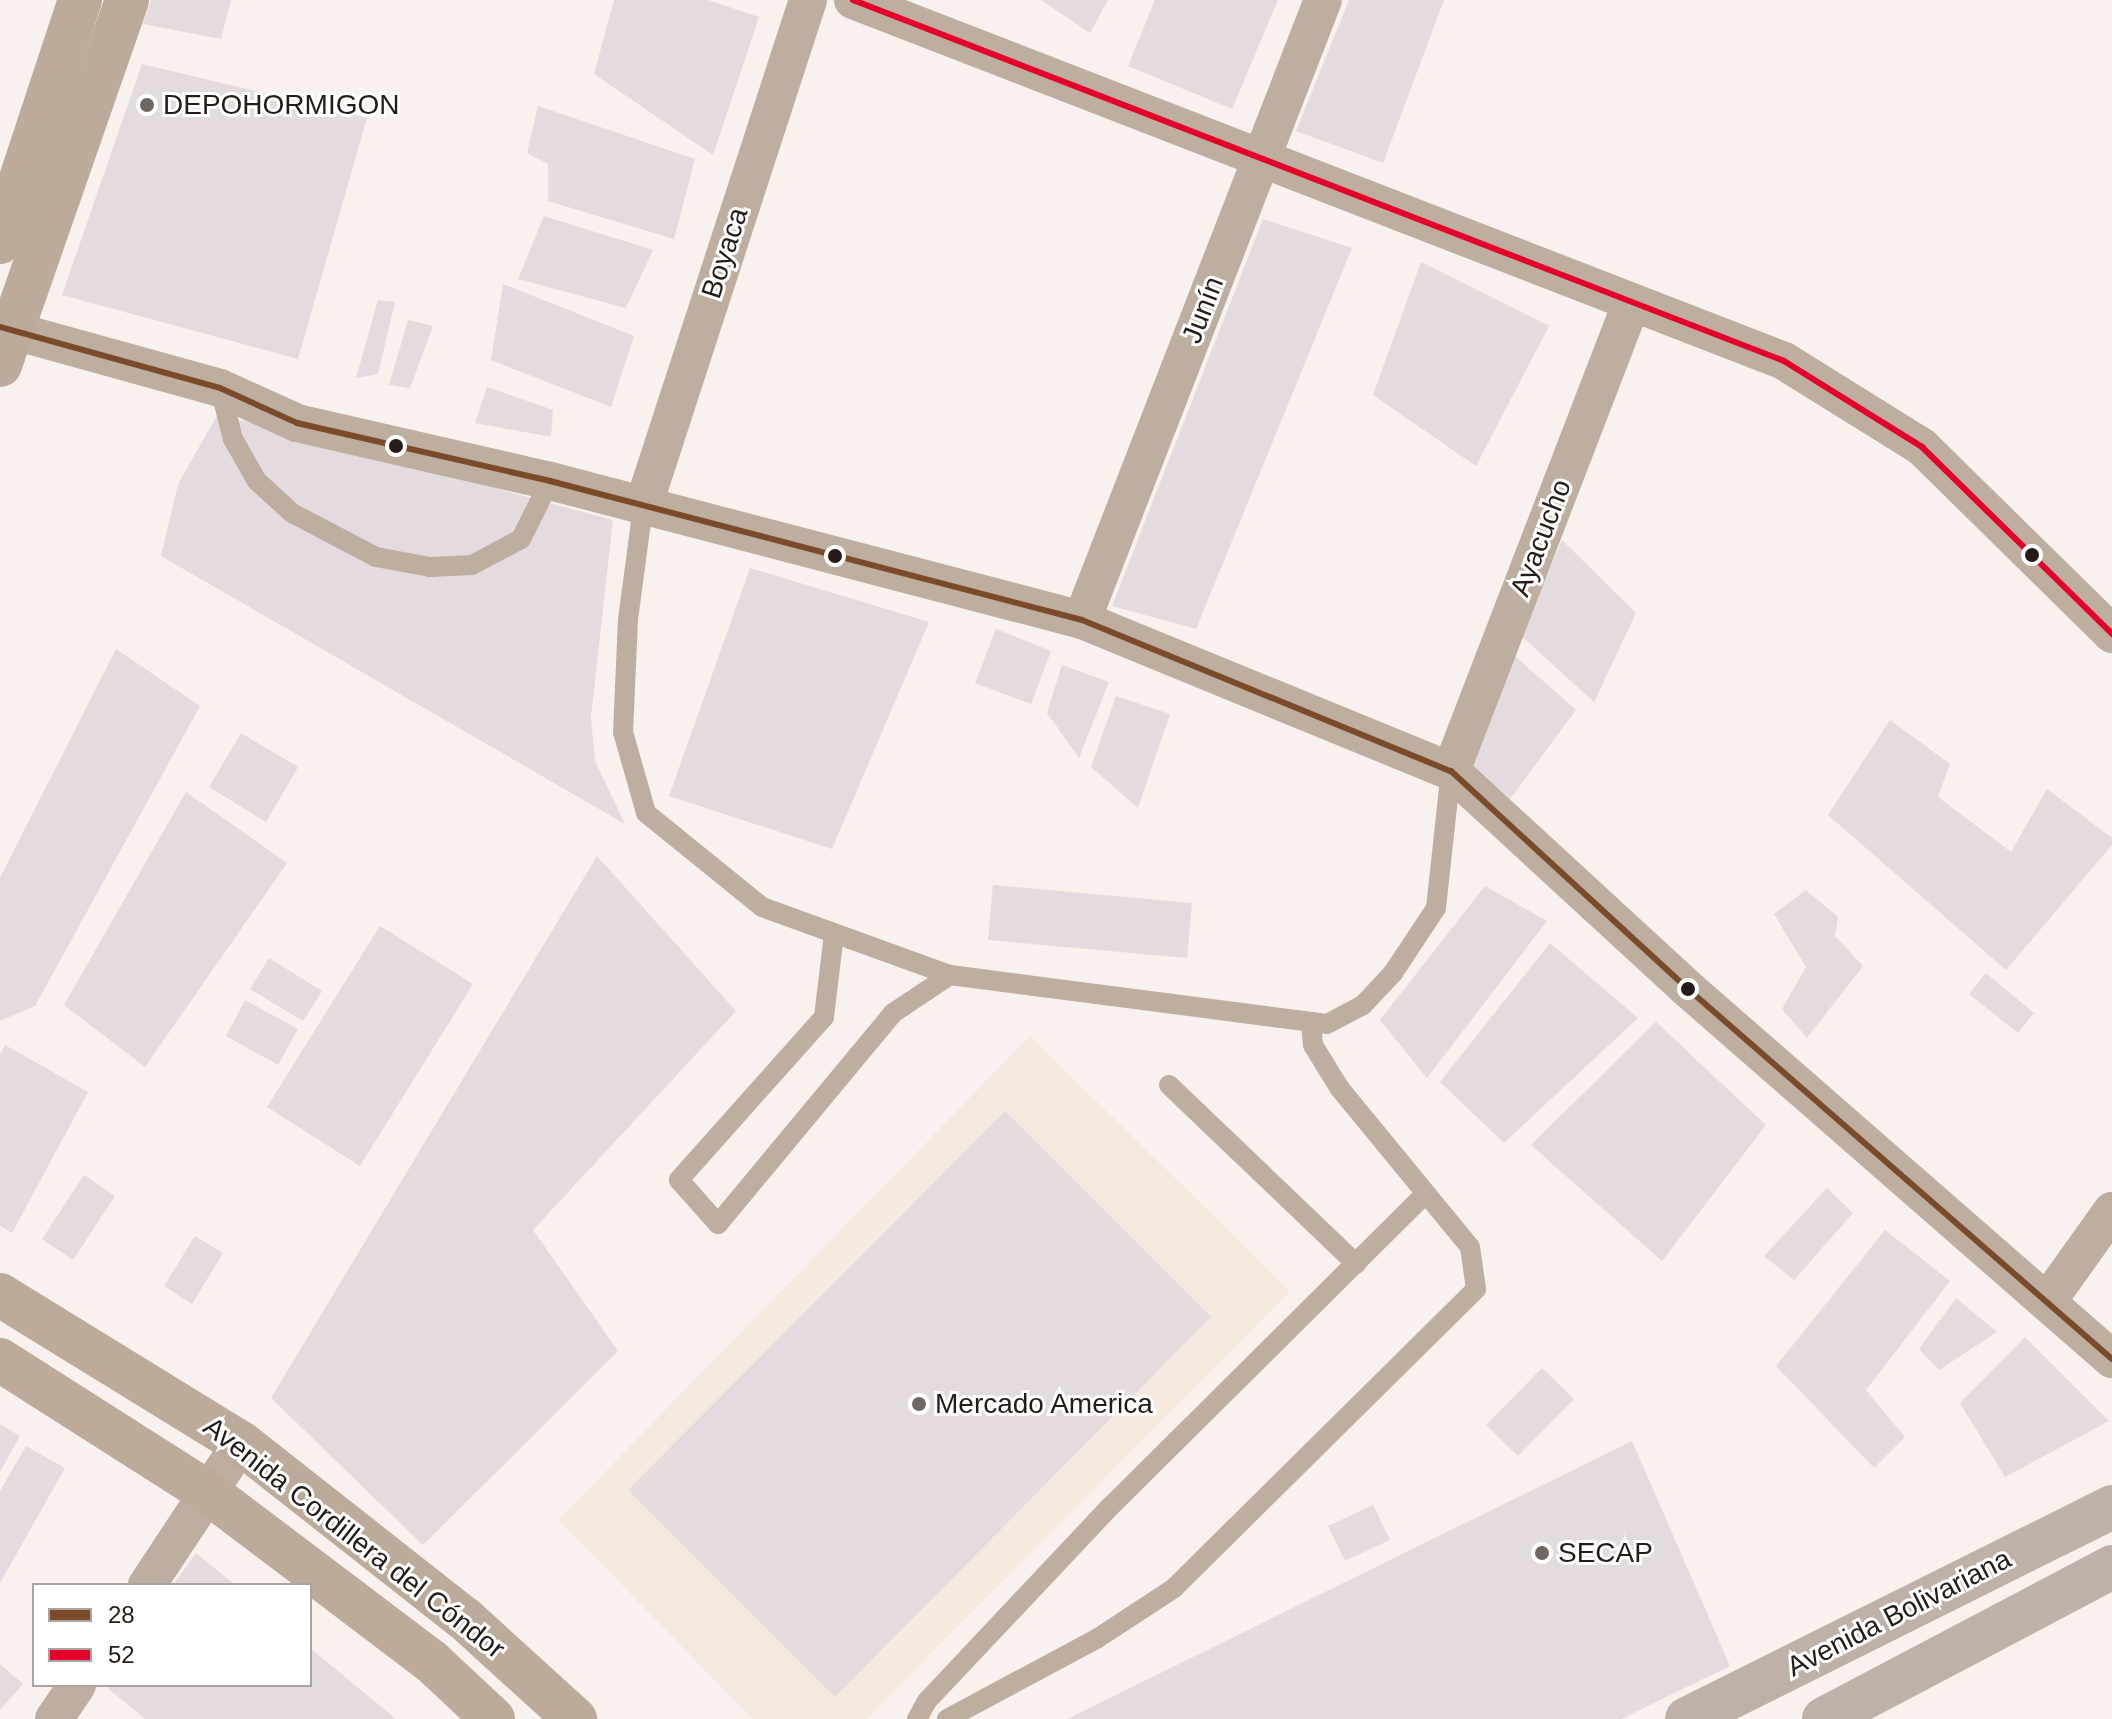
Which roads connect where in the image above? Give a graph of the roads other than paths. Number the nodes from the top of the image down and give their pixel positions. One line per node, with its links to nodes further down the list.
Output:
1 (80, 0): 7 (street)
2 (127, 0): 9 (street)
3 (808, 0): 12 (street, Boyaca)
4 (853, 0): 6 (street)
5 (1323, 0): 6 (street, Junín)
6 (1262, 157): 8 (street); 13 (street, Junín)
7 (0, 242)
8 (1631, 304): 14 (street); 15 (street, Ayacucho)
9 (4, 340): 10 (street)
10 (220, 388): 11 (street); 11 (lane)
11 (550, 481): 12 (street)
12 (643, 507): 13 (street); 16 (lane)
13 (1082, 620): 15 (street)
14 (2112, 634)
15 (1451, 771): 18 (lane); 24 (street)
16 (834, 934): 17 (lane); 17 (lane)
17 (950, 975): 18 (lane)
18 (1311, 1022): 20 (lane)
19 (1169, 1085): 22 (lane)
20 (1425, 1194): 22 (lane); 37 (lane)
21 (2112, 1211): 24 (street)
22 (1356, 1264): 36 (lane)
23 (0, 1295): 27 (street, Avenida Cordillera del Cóndor)
24 (2047, 1302): 25 (street)
25 (2112, 1359)
26 (0, 1360): 28 (street, Avenida Cordillera del Cóndor)
27 (241, 1443): 28 (street); 35 (street, Avenida Cordillera del Cóndor)
28 (210, 1494): 31 (street); 34 (street, Avenida Cordillera del Cóndor)
29 (2112, 1507): 38 (main road, Avenida Bolivariana)
30 (2112, 1567): 39 (main road, Avenida Bolivariana)
31 (148, 1583)
32 (76, 1687): 33 (street)
33 (54, 1719)
34 (493, 1719)
35 (575, 1719)
36 (917, 1719)
37 (947, 1719)
38 (1687, 1719)
39 (1824, 1719)

